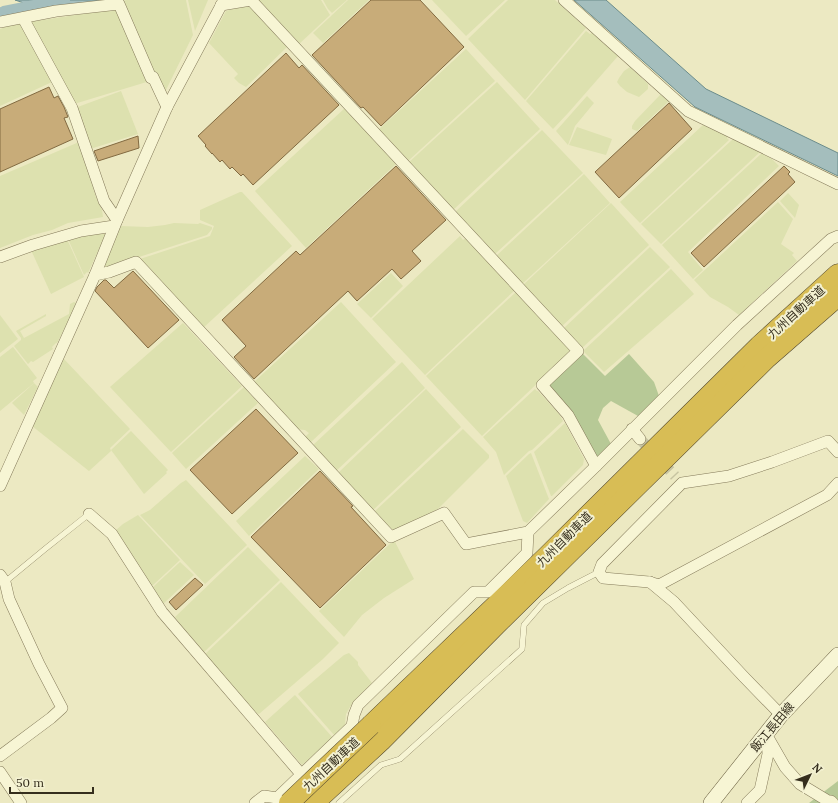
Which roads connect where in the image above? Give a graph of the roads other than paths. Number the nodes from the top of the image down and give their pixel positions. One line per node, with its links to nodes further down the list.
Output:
1 (564, 0): 6 (street)
2 (222, 3): 5 (street); 16 (street)
3 (23, 18): 4 (street); 5 (street); 7 (street)
4 (0, 22)
5 (167, 107): 7 (street)
6 (838, 184)
7 (116, 223): 9 (street); 11 (street)
8 (838, 236): 13 (street)
9 (0, 258)
10 (838, 274): 21 (highway, 九州自動車道)
11 (95, 275): 18 (street); 20 (street)
12 (838, 296): 21 (highway, 九州自動車道)
13 (632, 429): 14 (street); 16 (street)
14 (640, 439)
15 (838, 452): 22 (street)
16 (596, 466): 20 (street)
17 (838, 483): 24 (street)
18 (0, 486)
19 (89, 514): 23 (lane); 31 (street)
20 (528, 532): 31 (street)
21 (551, 562): 27 (highway, 九州自動車道)
22 (599, 572): 24 (street); 37 (lane)
23 (2, 579): 29 (street)
24 (649, 582): 26 (street)
25 (838, 655): 26 (main road, 飯江長田線)
26 (781, 715): 28 (main road, 飯江長田線)
27 (376, 733): 32 (highway, 九州自動車道, bridge); 36 (highway, 九州自動車道)
28 (766, 734): 38 (main road, 飯江長田線); 39 (street); 40 (street)
29 (0, 756)
30 (0, 772): 33 (street)
31 (301, 774): 32 (street)
32 (289, 795): 34 (street); 35 (street)
33 (21, 803)
34 (255, 803)
35 (303, 803)
36 (314, 803)
37 (339, 803)
38 (710, 803)
39 (747, 803)
40 (833, 803)

